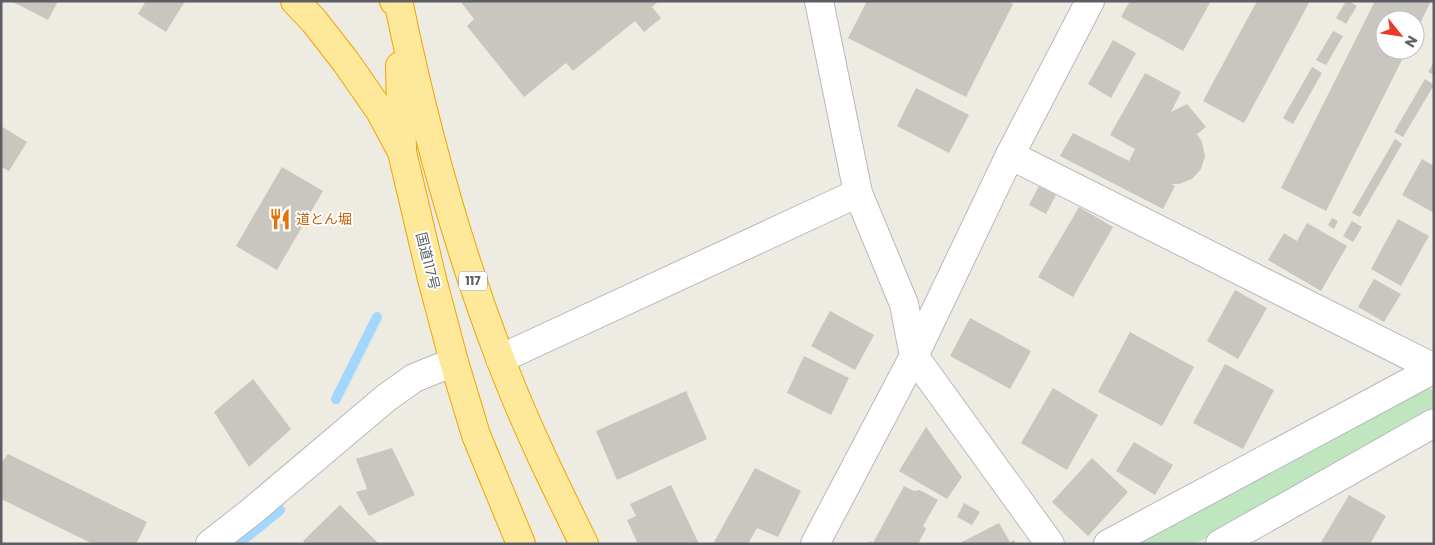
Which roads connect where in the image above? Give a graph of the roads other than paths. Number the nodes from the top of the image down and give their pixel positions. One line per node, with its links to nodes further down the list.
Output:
1 (295, 1): 5 (highway, 国道117号)
2 (819, 1): 7 (street)
3 (1090, 1): 6 (street)
4 (397, 3): 5 (highway); 9 (highway, 117)
5 (402, 152): 10 (highway, 国道117号)
6 (1010, 155): 8 (street); 11 (street)
7 (858, 193): 8 (street); 9 (street)
8 (914, 356): 16 (street); 17 (street)
9 (500, 358): 15 (highway, 117)
10 (454, 362): 13 (street); 14 (highway, 国道117号)
11 (1434, 368): 18 (street)
12 (1434, 423): 19 (street)
13 (210, 544)
14 (521, 544)
15 (584, 544)
16 (815, 544)
17 (1050, 544)
18 (1108, 544)
19 (1220, 544)

